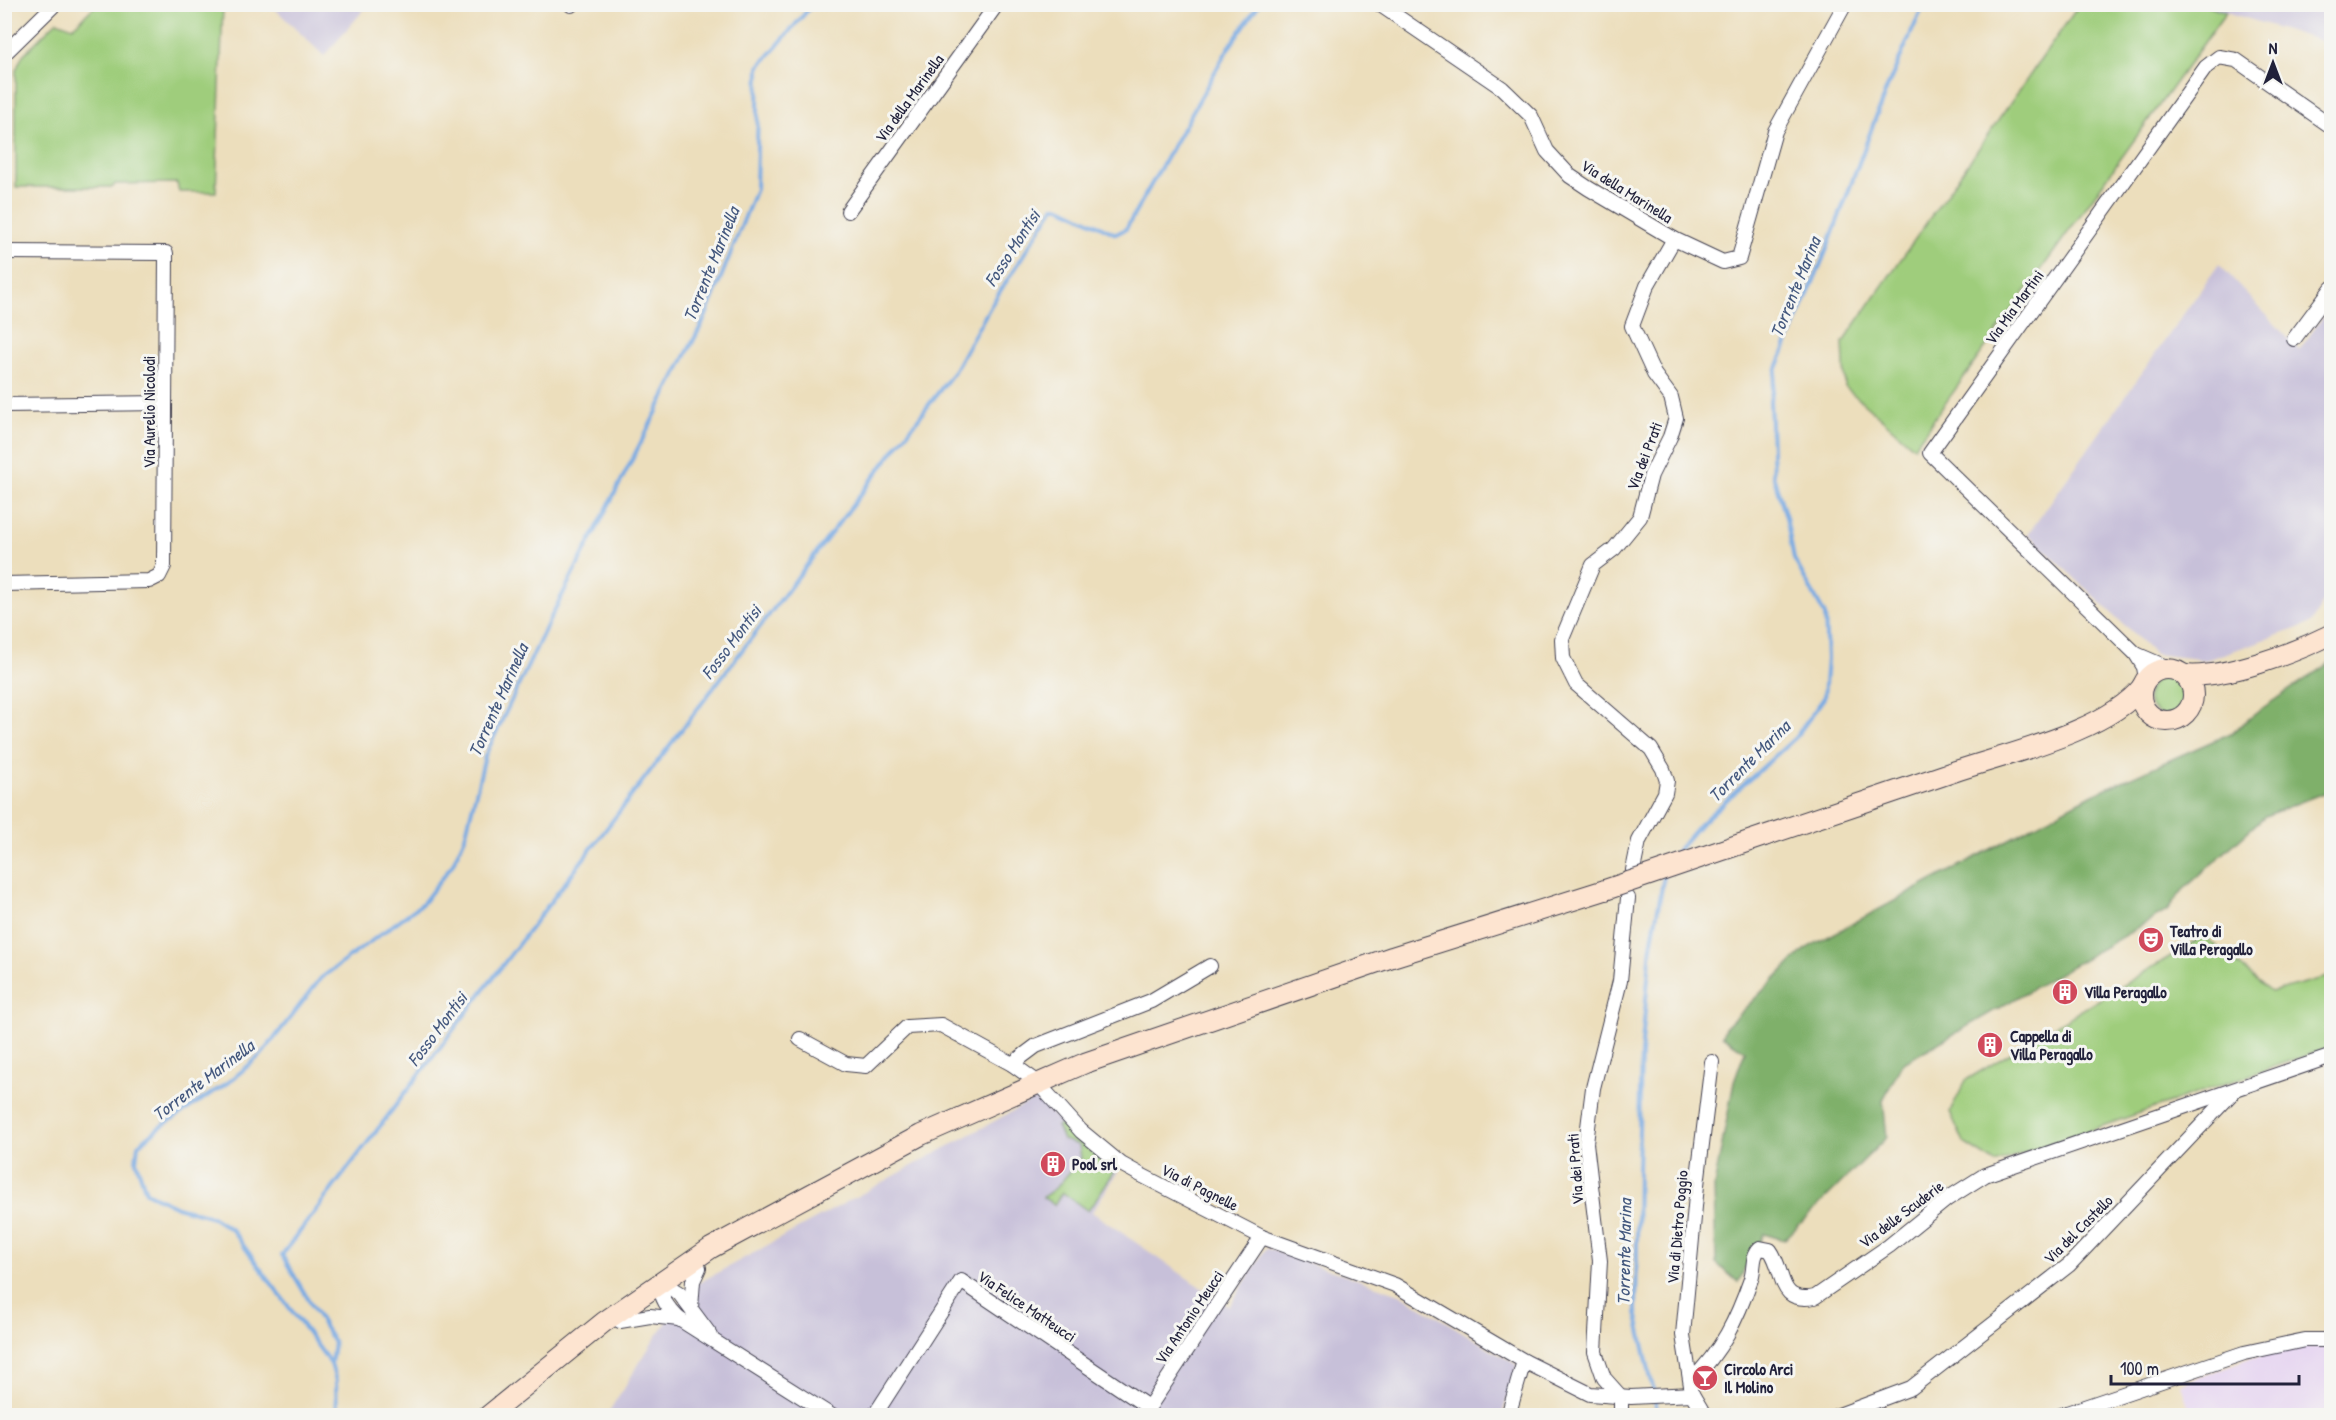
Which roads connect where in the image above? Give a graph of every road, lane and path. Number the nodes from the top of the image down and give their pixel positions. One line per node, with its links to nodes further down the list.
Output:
1 (55, 4): 5 (street)
2 (997, 4): 7 (street, Via della Marinella)
3 (1379, 4): 8 (street, Via della Marinella)
4 (1845, 4): 8 (street)
5 (4, 54)
6 (2331, 127): 16 (street, Via Mia Martini)
7 (848, 212)
8 (1674, 239): 23 (street, Via dei Prati)
9 (4, 252): 12 (street, Via Aurelio Nicolodi)
10 (2331, 288): 11 (street)
11 (2294, 339)
12 (165, 403): 13 (street); 14 (street, Via Aurelio Nicolodi)
13 (4, 405)
14 (4, 584)
15 (2331, 634): 18 (main road)
16 (2136, 654): 17 (street, Via Mia Martini); 19 (street, Via Mia Martini)
17 (2178, 672): 18 (main road); 19 (main road); 20 (main road)
18 (2216, 675): 20 (main road)
19 (2144, 683): 21 (main road); 22 (main road)
20 (2192, 702): 22 (main road)
21 (2112, 714): 22 (main road); 30 (main road, bridge)
22 (2151, 716)
23 (1633, 870)
24 (1628, 898): 44 (street, Via dei Prati)
25 (1210, 966): 29 (street)
26 (800, 1039): 29 (street, Via di Pagnelle)
27 (2331, 1056): 31 (street, Via del Castello)
28 (1712, 1062): 43 (street, Via di Dietro Poggio)
29 (1012, 1064): 30 (street, Via di Pagnelle)
30 (1037, 1082): 32 (main road); 33 (street, Via di Pagnelle)
31 (2237, 1089): 43 (street, Via delle Scuderie); 52 (street, Via del Castello)
32 (756, 1225): 34 (main road); 35 (main road)
33 (1262, 1237): 42 (street, Via di Pagnelle); 45 (street, Via Antonio Meucci)
34 (699, 1268): 35 (main road); 36 (street)
35 (665, 1288): 36 (street); 37 (street); 38 (main road); 41 (main road)
36 (691, 1308): 39 (street)
37 (680, 1319): 38 (street); 39 (street)
38 (620, 1321): 41 (main road)
39 (711, 1336): 47 (street)
40 (2331, 1340): 53 (street)
41 (574, 1348): 46 (main road)
42 (1524, 1361): 44 (street, Via di Pagnelle); 49 (street)
43 (1688, 1390): 44 (street, Via di Pagnelle); 51 (street)
44 (1626, 1397): 50 (street)
45 (1146, 1412): 48 (street, Via Felice Matteucci)
46 (488, 1416)
47 (832, 1416)
48 (874, 1416)
49 (1508, 1416)
50 (1621, 1416)
51 (1705, 1416)
52 (1836, 1416)
53 (2058, 1416)

